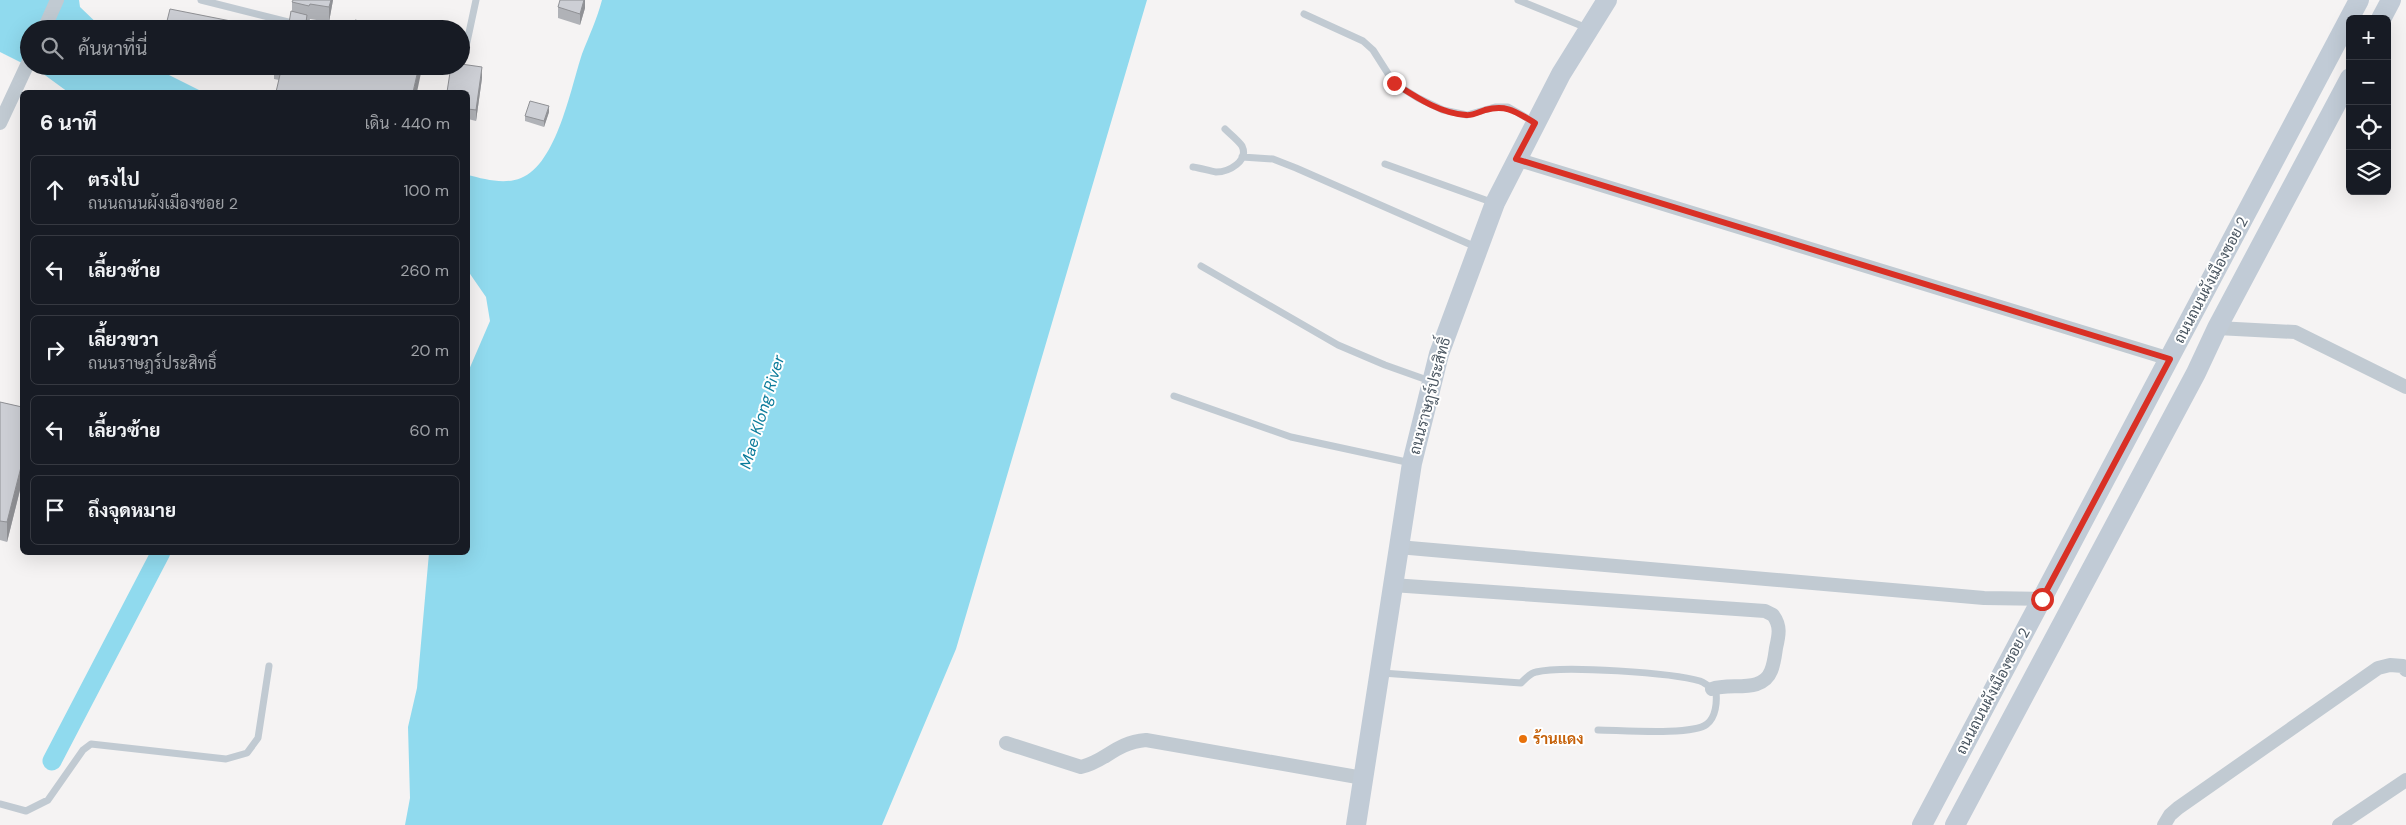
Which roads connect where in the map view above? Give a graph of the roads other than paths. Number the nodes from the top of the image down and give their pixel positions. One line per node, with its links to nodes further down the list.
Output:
1 (57, 0): 10 (street)
2 (201, 0): 11 (lane)
3 (476, 0): 12 (lane)
4 (1518, 0): 13 (lane)
5 (1607, 0): 13 (street, ถนนราษฎร์ประสิทธิ์)
6 (2359, 0): 27 (street, ถนนถนนผังเมืองซอย 2)
7 (2391, 0): 9 (street)
8 (1304, 14): 17 (lane)
9 (2383, 15)
10 (48, 20)
11 (280, 20)
12 (470, 28)
13 (1588, 28): 17 (street, ถนนราษฎร์ประสิทธิ์)
14 (22, 75): 16 (street)
15 (2346, 86): 26 (street, ถนนถนนผังเมืองซอย 2)
16 (0, 123)
17 (1535, 123): 20 (street, ถนนราษฎร์ประสิทธิ์)
18 (1225, 129): 19 (lane)
19 (1242, 157): 22 (lane); 24 (lane)
20 (1516, 159): 23 (street, ถนนราษฎร์ประสิทธิ์); 27 (street)
21 (1385, 164): 23 (lane)
22 (1193, 167)
23 (1495, 203): 24 (street, ถนนราษฎร์ประสิทธิ์)
24 (1478, 248): 28 (street, ถนนราษฎร์ประสิทธิ์)
25 (1201, 266): 28 (lane)
26 (2218, 328): 29 (street); 35 (street, ถนนถนนผังเมืองซอย 2)
27 (2170, 359): 34 (street, ถนนถนนผังเมืองซอย 2)
28 (1432, 381): 31 (street, ถนนราษฎร์ประสิทธิ์)
29 (2406, 387)
30 (1174, 396): 31 (lane)
31 (1412, 463): 32 (street, ถนนราษฎร์ประสิทธิ์)
32 (1398, 547): 33 (street, ถนนราษฎร์ประสิทธิ์); 34 (street)
33 (1392, 585): 38 (street, ถนนราษฎร์ประสิทธิ์); 39 (street)
34 (2039, 605): 35 (street); 46 (street, ถนนถนนผังเมืองซอย 2)
35 (2063, 623): 47 (street, ถนนถนนผังเมืองซอย 2)
36 (269, 666): 44 (lane)
37 (2406, 670): 48 (street)
38 (1379, 673): 39 (lane); 42 (street, ถนนราษฎร์ประสิทธิ์)
39 (1712, 689): 40 (lane)
40 (1598, 730)
41 (1006, 743): 42 (street)
42 (1363, 778): 45 (street, ถนนราษฎร์ประสิทธิ์)
43 (2406, 780): 49 (street)
44 (0, 804)
45 (1356, 825)
46 (1922, 825)
47 (1955, 825)
48 (2164, 825)
49 (2339, 825)

